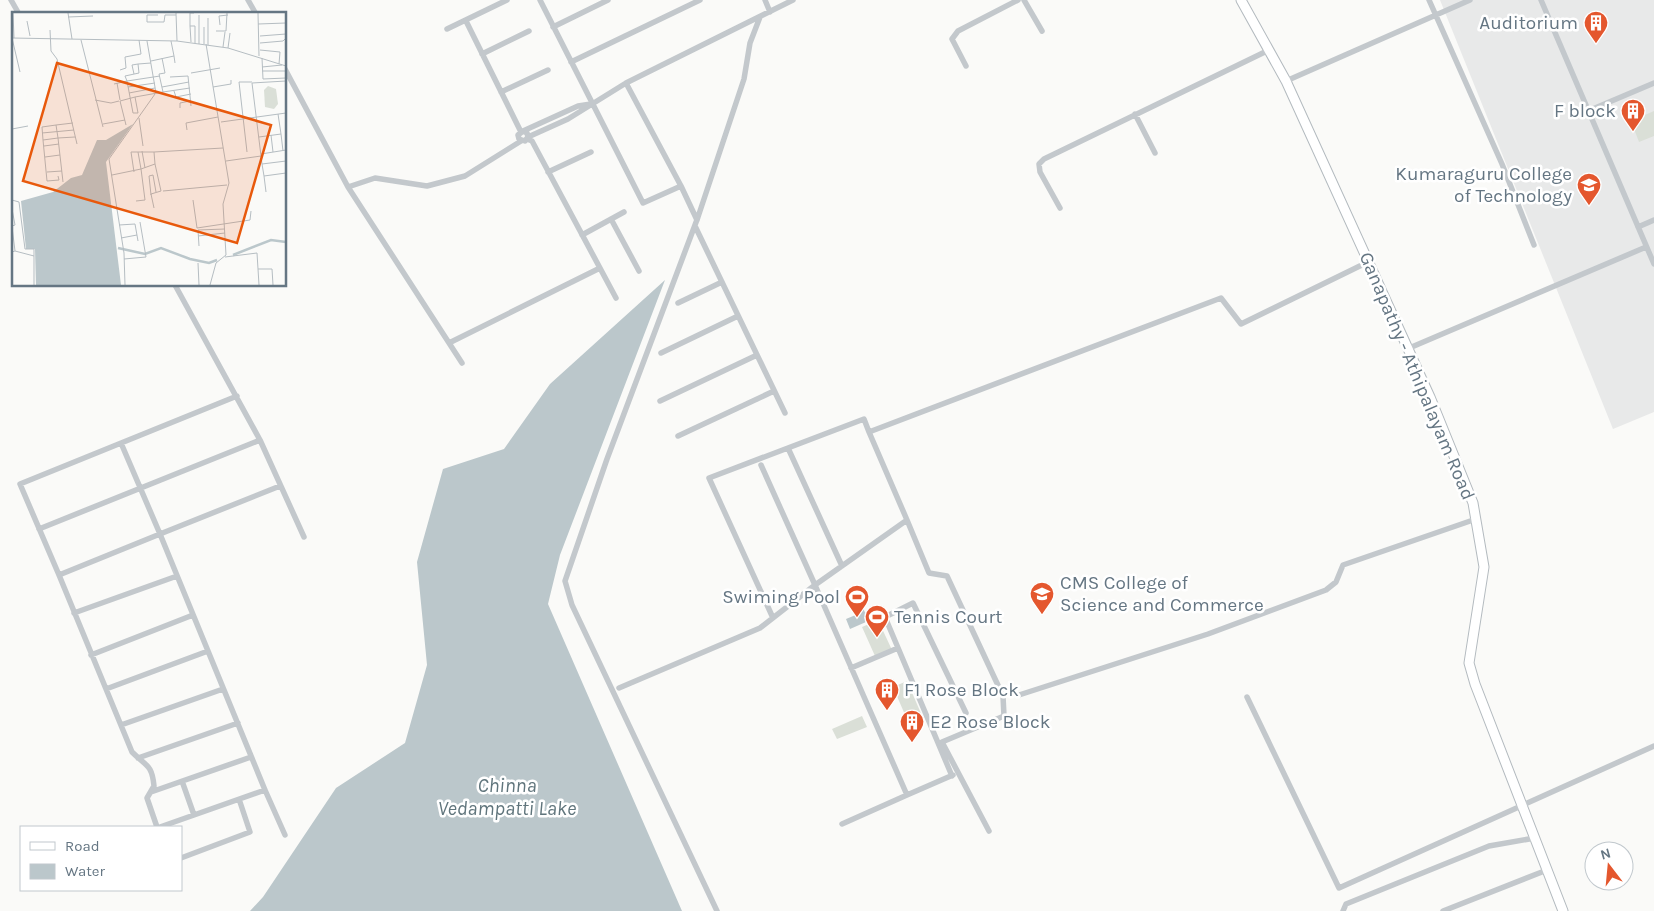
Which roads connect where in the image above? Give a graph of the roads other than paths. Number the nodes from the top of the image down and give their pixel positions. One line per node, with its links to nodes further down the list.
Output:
1 (11, 0): 16 (street)
2 (248, 0): 17 (street)
3 (508, 0): 15 (street)
4 (540, 0): 22 (street)
5 (608, 0): 22 (street)
6 (700, 0): 28 (street)
7 (764, 0): 18 (street)
8 (793, 0): 18 (street)
9 (1018, 0): 29 (street)
10 (1024, 0): 25 (street)
11 (1241, 0): 26 (main road, Ganapathy - Athipalayam Road)
12 (1429, 0): 19 (street)
13 (1470, 0): 19 (street)
14 (1541, 0): 37 (street)
15 (495, 3): 21 (street)
16 (18, 12)
17 (255, 12)
18 (770, 12): 20 (street)
19 (1435, 15): 32 (street); 53 (street)
20 (760, 17): 34 (street); 50 (street)
21 (466, 21): 23 (street); 27 (street)
22 (553, 27): 28 (street)
23 (447, 29)
24 (529, 31): 27 (street)
25 (1042, 31)
26 (1269, 50): 32 (main road, Ganapathy - Athipalayam Road); 38 (street)
27 (482, 54): 35 (street)
28 (571, 62): 36 (street)
29 (966, 66)
30 (286, 70): 45 (street)
31 (548, 70): 35 (street)
32 (1286, 81): 55 (main road, Ganapathy - Athipalayam Road)
33 (1654, 83): 37 (street)
34 (626, 84): 36 (street); 44 (street)
35 (501, 92): 39 (street)
36 (593, 103): 39 (street); 40 (street); 44 (street)
37 (1588, 111): 51 (street)
38 (1135, 114): 42 (street); 46 (street)
39 (522, 132): 40 (street)
40 (525, 139): 43 (street); 45 (street)
41 (590, 152): 43 (street)
42 (1154, 153)
43 (548, 172): 52 (street)
44 (681, 186): 50 (street)
45 (348, 187): 64 (street)
46 (1060, 208)
47 (624, 212): 48 (street)
48 (611, 219): 52 (street); 58 (street)
49 (1654, 220): 51 (street)
50 (696, 223): 59 (street); 125 (street)
51 (1638, 227): 54 (street)
52 (582, 235): 57 (street)
53 (1534, 245)
54 (1646, 247): 56 (street); 65 (street)
55 (1368, 262): 65 (main road, Ganapathy - Athipalayam Road); 73 (street)
56 (1654, 264)
57 (600, 268): 61 (street); 64 (street)
58 (639, 271)
59 (722, 282): 62 (street); 63 (street)
60 (176, 286): 70 (street)
61 (616, 298)
62 (678, 303)
63 (738, 316): 66 (street); 67 (street)
64 (449, 343): 68 (street)
65 (1407, 349): 81 (main road, Ganapathy - Athipalayam Road)
66 (661, 353)
67 (757, 355): 69 (street); 71 (street)
68 (462, 363)
69 (774, 391): 72 (street); 74 (street)
70 (237, 396): 75 (street); 76 (street)
71 (660, 401)
72 (785, 413)
73 (869, 432): 77 (street); 82 (street)
74 (678, 436)
75 (260, 440): 79 (street); 80 (street)
76 (121, 443): 80 (street); 83 (street)
77 (788, 448): 86 (street); 92 (street)
78 (761, 465): 89 (street)
79 (280, 486): 84 (street); 85 (street)
80 (141, 489): 83 (street); 84 (street)
81 (1476, 519): 100 (street); 115 (main road, Ganapathy - Athipalayam Road)
82 (907, 520): 86 (street); 108 (street)
83 (38, 529): 87 (street)
84 (160, 534): 87 (street); 88 (street)
85 (304, 537)
86 (842, 566): 89 (street)
87 (58, 575): 90 (street)
88 (177, 576): 90 (street); 91 (street)
89 (815, 585): 92 (street); 96 (street)
90 (74, 613): 95 (street)
91 (193, 614): 94 (street); 95 (street)
92 (773, 618): 97 (street)
93 (898, 648): 96 (street); 102 (street); 109 (street)
94 (208, 651): 98 (street); 99 (street)
95 (91, 655): 98 (street)
96 (851, 668): 113 (street)
97 (619, 688)
98 (106, 689): 104 (street)
99 (223, 689): 103 (street); 104 (street)
100 (1019, 695)
101 (1247, 697): 115 (street)
102 (966, 713)
103 (238, 723): 106 (street); 107 (street)
104 (121, 725): 107 (street)
105 (1654, 746): 115 (street)
106 (251, 757): 110 (street); 111 (street)
107 (138, 758): 112 (street)
108 (958, 773): 109 (street); 120 (street)
109 (952, 776): 113 (street)
110 (182, 782): 112 (street); 116 (street)
111 (265, 790): 114 (street); 121 (street)
112 (151, 792): 118 (street)
113 (907, 795): 117 (street)
114 (239, 799): 116 (street); 123 (street)
115 (1522, 805): 122 (main road, Ganapathy - Athipalayam Road)
116 (194, 816): 119 (street)
117 (842, 824)
118 (159, 826)
119 (162, 826)
120 (988, 831)
121 (285, 835)
122 (1535, 838): 124 (main road, Ganapathy - Athipalayam Road); 126 (street)
123 (182, 858)
124 (1547, 870): 127 (street); 128 (main road, Ganapathy - Athipalayam Road)
125 (718, 911)
126 (1343, 911)
127 (1443, 911)
128 (1562, 911)

